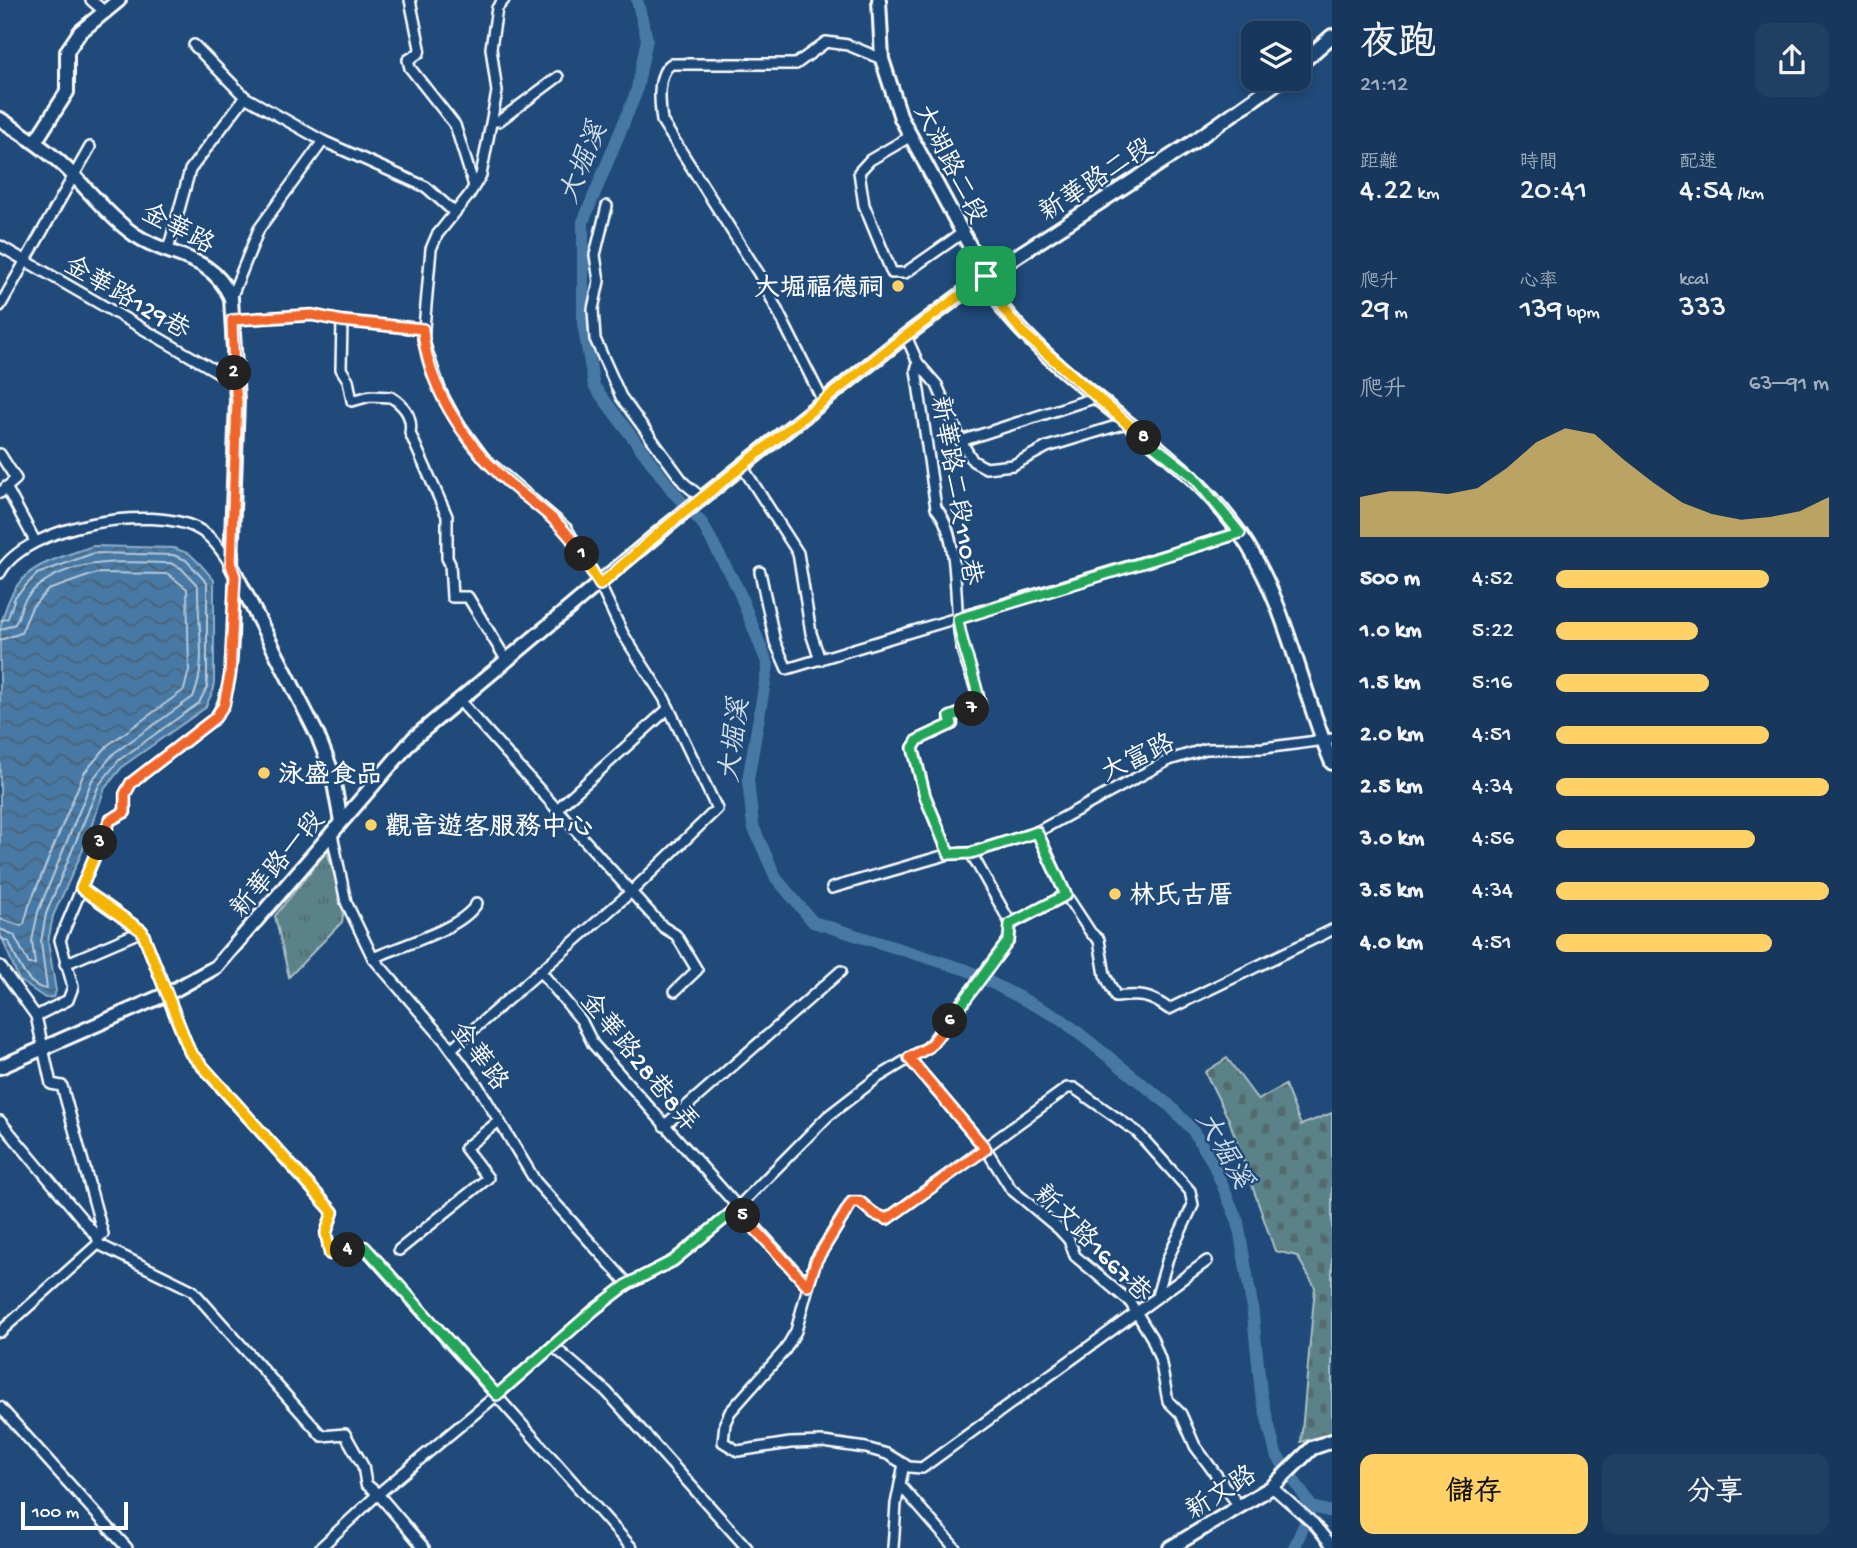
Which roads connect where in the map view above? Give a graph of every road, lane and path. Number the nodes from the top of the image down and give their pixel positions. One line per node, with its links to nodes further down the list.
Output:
1 (91, 0): 6 (street)
2 (118, 0): 6 (street)
3 (410, 0): 21 (street)
4 (504, 0): 15 (street)
5 (878, 0): 10 (street, 大湖路二段)
6 (106, 13): 18 (street)
7 (1332, 36): 9 (street)
8 (194, 45): 13 (street)
9 (1311, 55)
10 (882, 59): 16 (street, 大湖路二段); 38 (street)
11 (558, 77): 15 (street)
12 (1265, 91): 28 (street, 新華路二段)
13 (245, 97): 17 (street); 26 (street)
14 (0, 119): 18 (street, 金華路)
15 (492, 121): 21 (street)
16 (911, 136): 24 (street, 大湖路二段); 24 (street)
17 (323, 141): 23 (street); 29 (street)
18 (35, 142): 20 (street, 金華路)
19 (90, 147): 20 (street)
20 (75, 177): 26 (street, 金華路); 27 (street)
21 (474, 187): 23 (street)
22 (607, 206): 44 (street)
23 (454, 212): 33 (street)
24 (961, 234): 28 (street, 大湖路二段)
25 (0, 246): 27 (street, 金華路129巷)
26 (168, 250): 29 (street, 金華路)
27 (27, 261): 30 (street); 36 (street, 金華路129巷)
28 (986, 276): 34 (street, 新華路二段); 37 (street, 大湖路二段)
29 (231, 298): 31 (street)
30 (0, 306)
31 (232, 320): 32 (street); 36 (street)
32 (342, 321): 33 (street); 54 (street)
33 (423, 329): 51 (street)
34 (906, 336): 35 (street); 38 (street, 新華路二段)
35 (918, 363): 40 (street); 52 (street, 新華路二段110巷)
36 (235, 382): 48 (street)
37 (1097, 397): 39 (street, 大湖路二段); 40 (street)
38 (824, 401): 42 (street, 新華路二段)
39 (1126, 423): 40 (street); 46 (street, 大湖路二段)
40 (961, 441)
41 (0, 454): 43 (street)
42 (742, 466): 44 (street, 新華路二段); 53 (street)
43 (3, 490): 47 (street)
44 (702, 499): 45 (street, 新華路二段)
45 (675, 520): 51 (street, 新華路一段)
46 (1240, 533): 52 (street); 57 (street, 大湖路二段)
47 (35, 541): 48 (street); 50 (street)
48 (233, 571): 60 (street); 65 (street)
49 (760, 572): 53 (street)
50 (0, 573)
51 (600, 585): 54 (street, 新華路一段); 56 (street)
52 (958, 619): 53 (street); 64 (street, 新華路二段110巷)
53 (820, 660)
54 (507, 661): 55 (street, 新華路一段)
55 (459, 700): 59 (street); 60 (street, 新華路一段)
56 (669, 708): 59 (street); 67 (street)
57 (1328, 741): 58 (street, 大湖路二段); 61 (street, 大富路)
58 (1332, 762)
59 (557, 809): 67 (street)
60 (341, 822): 62 (street, 新華路一段)
61 (1037, 832): 63 (street, 大富路); 68 (street)
62 (331, 834): 73 (street, 金華路); 79 (street, 新華路一段)
63 (971, 853): 64 (street, 大富路); 70 (street)
64 (949, 854): 66 (street, 大富路)
65 (81, 888): 72 (street); 74 (street)
66 (832, 888)
67 (631, 892): 76 (street); 78 (street)
68 (1066, 895): 70 (street); 71 (street)
69 (477, 903): 73 (street)
70 (1010, 924): 83 (street)
71 (1332, 930)
72 (142, 931): 74 (street); 79 (street)
73 (373, 958): 82 (street, 金華路)
74 (65, 964): 80 (street)
75 (0, 966): 80 (street)
76 (540, 971): 82 (street); 87 (street, 金華路28巷8弄)
77 (841, 971): 87 (street)
78 (676, 991)
79 (169, 993): 81 (street, 新華路一段); 99 (street)
80 (36, 1016): 81 (street)
81 (45, 1046): 84 (street, 新華路一段); 90 (street)
82 (451, 1049): 86 (street, 金華路)
83 (909, 1058): 88 (street, 新文路1667巷); 89 (street)
84 (0, 1067)
85 (0, 1121): 90 (street)
86 (499, 1121): 91 (street); 93 (street, 金華路)
87 (664, 1126): 89 (street, 金華路28巷8弄)
88 (986, 1149): 94 (street); 95 (street); 96 (street, 新文路1667巷)
89 (736, 1209): 93 (street); 94 (street, 金華路28巷8弄)
90 (98, 1241): 97 (street); 105 (street)
91 (399, 1250)
92 (1207, 1261): 95 (street)
93 (628, 1284): 98 (street)
94 (808, 1286): 102 (street)
95 (1157, 1296): 96 (street)
96 (1137, 1314): 102 (street); 106 (street, 新文路1667巷)
97 (0, 1332)
98 (554, 1346): 99 (street); 112 (street)
99 (497, 1395): 105 (street); 111 (street)
100 (0, 1407): 108 (street)
101 (1332, 1441): 104 (street, 新文路)
102 (904, 1464): 103 (street)
103 (900, 1485): 113 (street); 114 (street)
104 (1272, 1487): 106 (street, 新文路); 107 (street)
105 (378, 1494): 109 (street); 110 (street)
106 (1240, 1506): 115 (street, 新文路)
107 (1332, 1546)
108 (127, 1548)
109 (320, 1548)
110 (424, 1548)
111 (632, 1548)
112 (747, 1548)
113 (893, 1548)
114 (955, 1548)
115 (1170, 1548)

